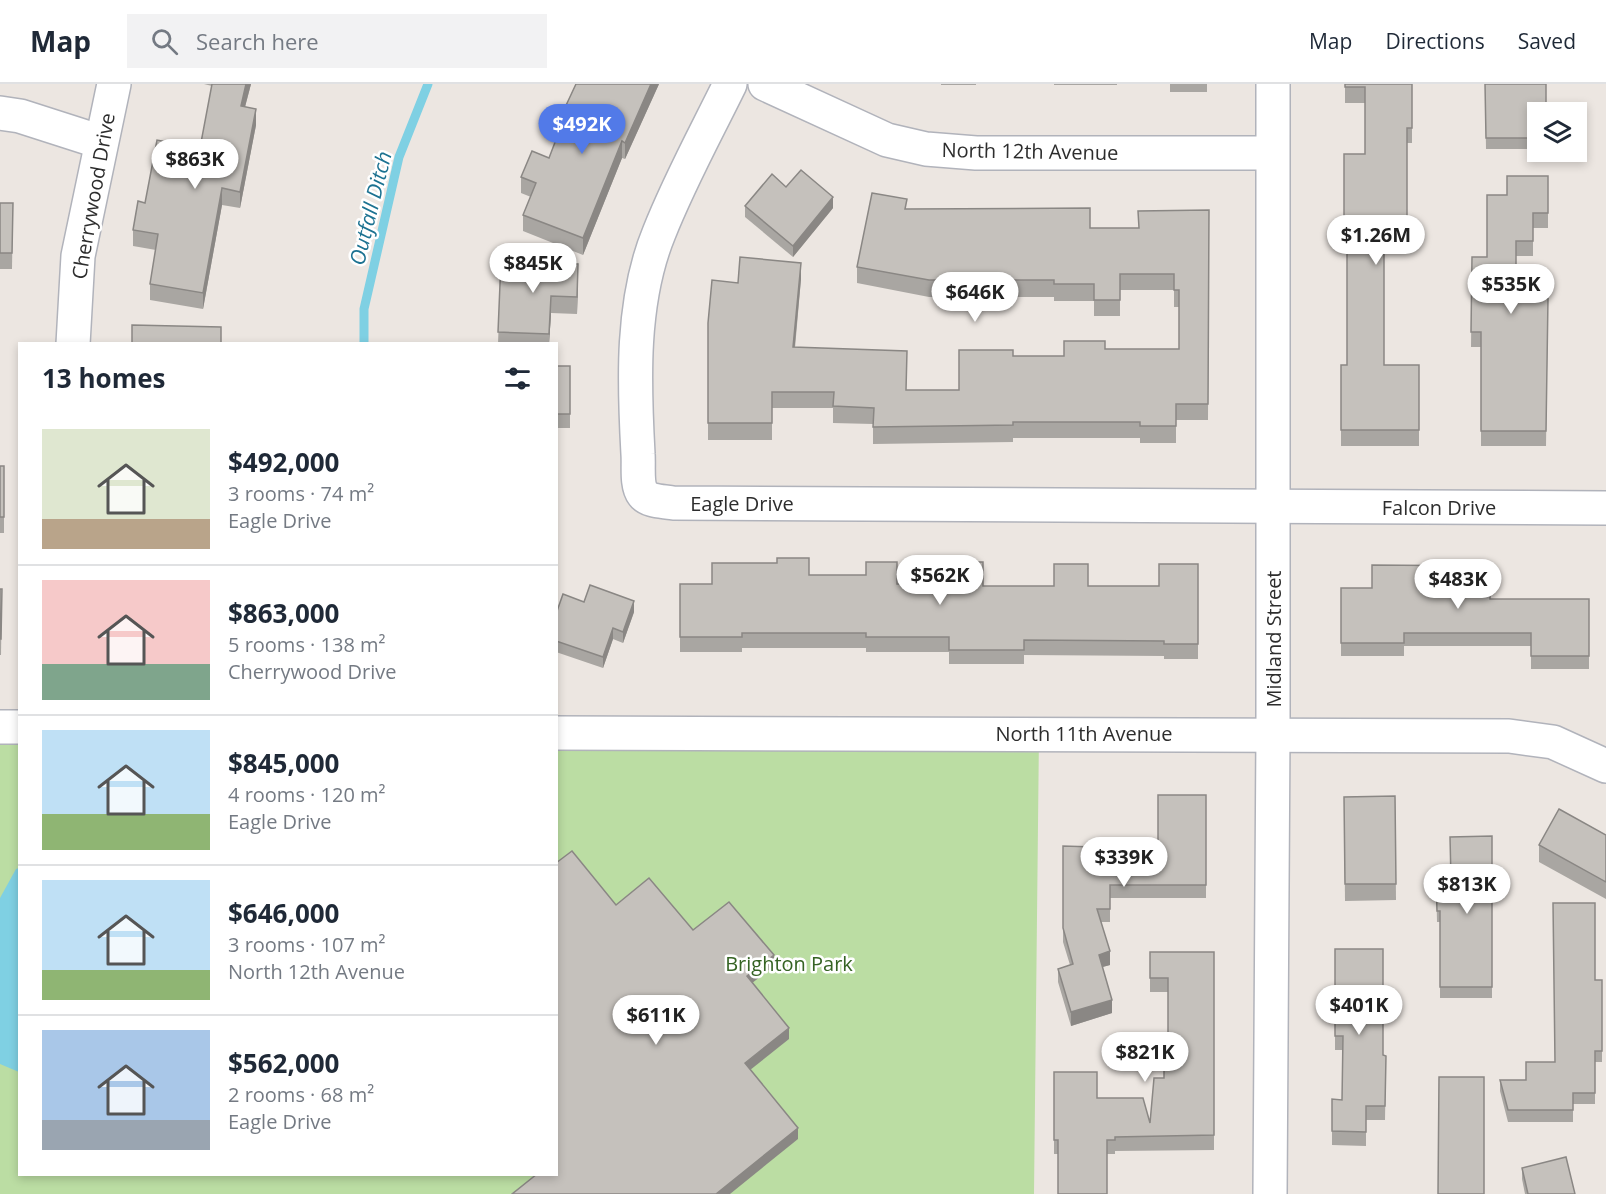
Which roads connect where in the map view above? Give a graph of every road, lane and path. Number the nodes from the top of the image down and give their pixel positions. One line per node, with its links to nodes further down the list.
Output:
1 (114, 84): 6 (street, Cherrywood Drive)
2 (730, 84): 9 (street, Eagle Drive)
3 (765, 84): 7 (street, North 12th Avenue)
4 (1273, 84): 7 (street, Midland Street)
5 (0, 113): 6 (street)
6 (101, 142): 8 (street, Cherrywood Drive)
7 (1272, 153): 9 (street, Midland Street)
8 (73, 342)
9 (1272, 506): 10 (street, Falcon Drive); 14 (street, Midland Street)
10 (1606, 508)
11 (0, 727): 12 (street)
12 (18, 727)
13 (558, 733): 14 (street, North 11th Avenue)
14 (1273, 733): 15 (street, North 11th Avenue); 16 (street, Midland Street)
15 (1606, 766)
16 (1270, 1194)

